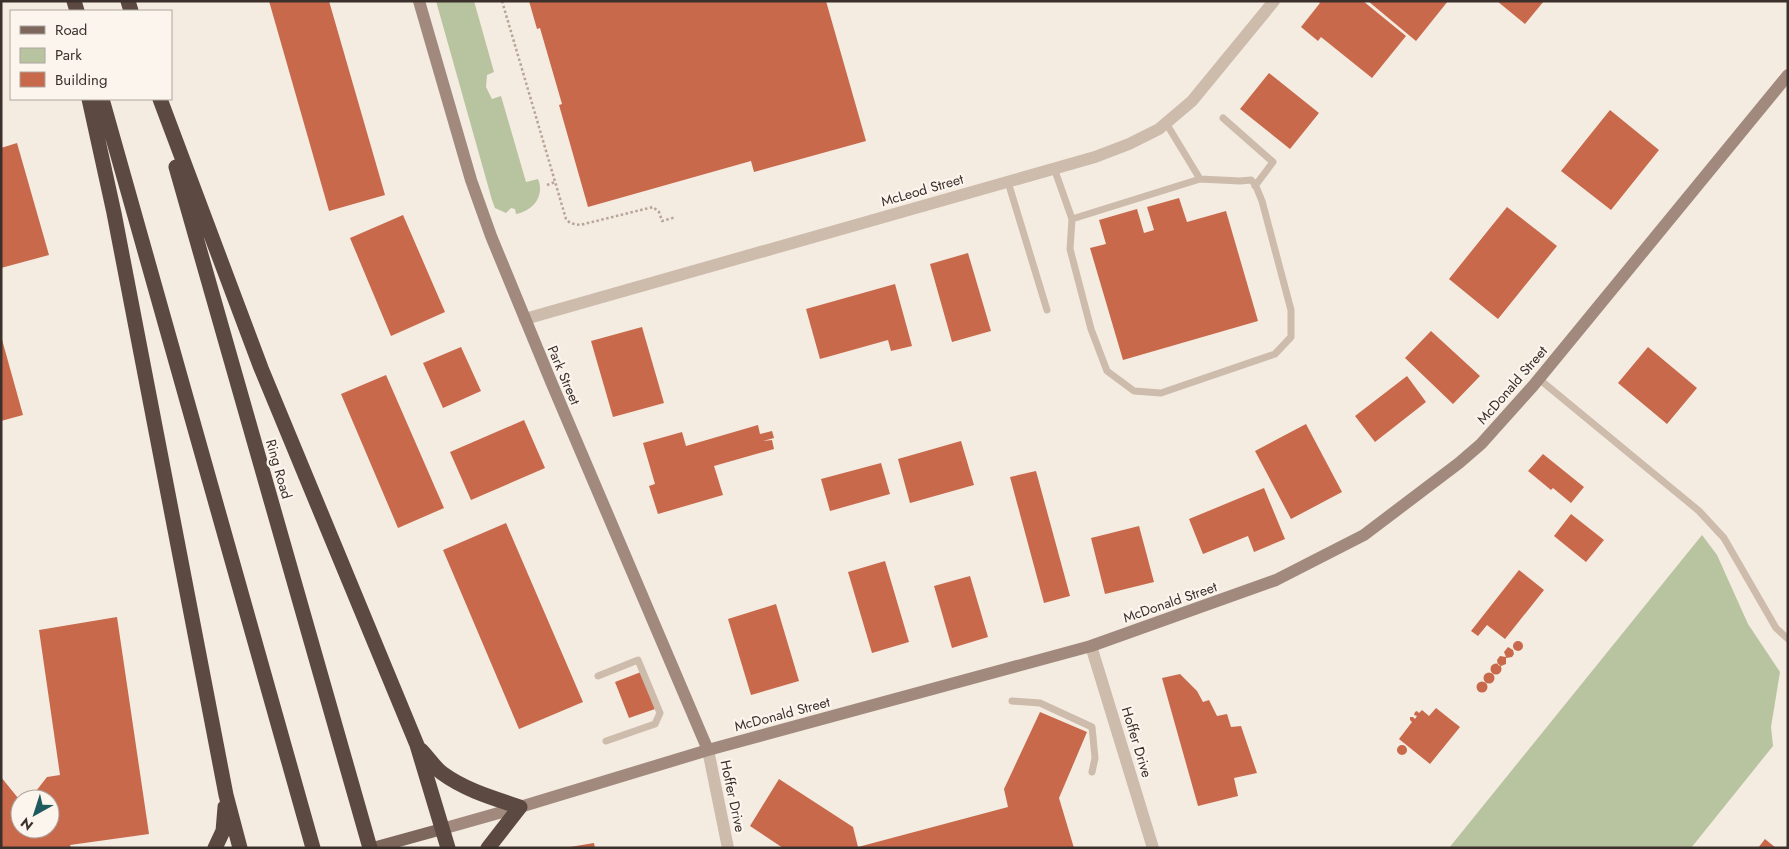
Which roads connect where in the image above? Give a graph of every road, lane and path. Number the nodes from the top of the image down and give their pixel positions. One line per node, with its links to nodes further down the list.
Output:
1 (420, 1): 20 (main road, Park Street)
2 (502, 1): 13 (path)
3 (1274, 1): 10 (street, McLeod Street)
4 (1788, 75): 21 (main road, McDonald Street)
5 (89, 100): 30 (highway)
6 (102, 100): 35 (highway)
7 (158, 100): 27 (highway)
8 (158, 100): 36 (highway, Ring Road)
9 (1223, 118): 16 (lane)
10 (1166, 123): 11 (street, McLeod Street); 12 (lane)
11 (1054, 168): 14 (street, McLeod Street); 18 (lane)
12 (1200, 179): 16 (lane); 18 (lane)
13 (554, 182): 15 (path); 17 (path)
14 (1008, 182): 19 (lane); 20 (street, McLeod Street)
15 (547, 185)
16 (1255, 186): 18 (lane)
17 (676, 217)
18 (1072, 219)
19 (1047, 310)
20 (525, 318): 28 (main road, Park Street)
21 (1539, 379): 22 (lane); 23 (main road, McDonald Street)
22 (1788, 639)
23 (1091, 646): 28 (main road, McDonald Street); 40 (street, Hoffer Drive)
24 (598, 676): 26 (lane)
25 (1012, 702): 29 (lane)
26 (606, 741)
27 (417, 745): 31 (highway); 32 (highway)
28 (708, 750): 31 (main road, McDonald Street); 39 (street, Hoffer Drive)
29 (1092, 772)
30 (226, 795): 33 (highway); 34 (highway)
31 (520, 807): 32 (main road, McDonald Street); 38 (highway)
32 (442, 829): 36 (main road, McDonald Street); 37 (highway)
33 (215, 848)
34 (240, 848)
35 (313, 848)
36 (372, 848)
37 (448, 848)
38 (488, 848)
39 (728, 848)
40 (1153, 848)

